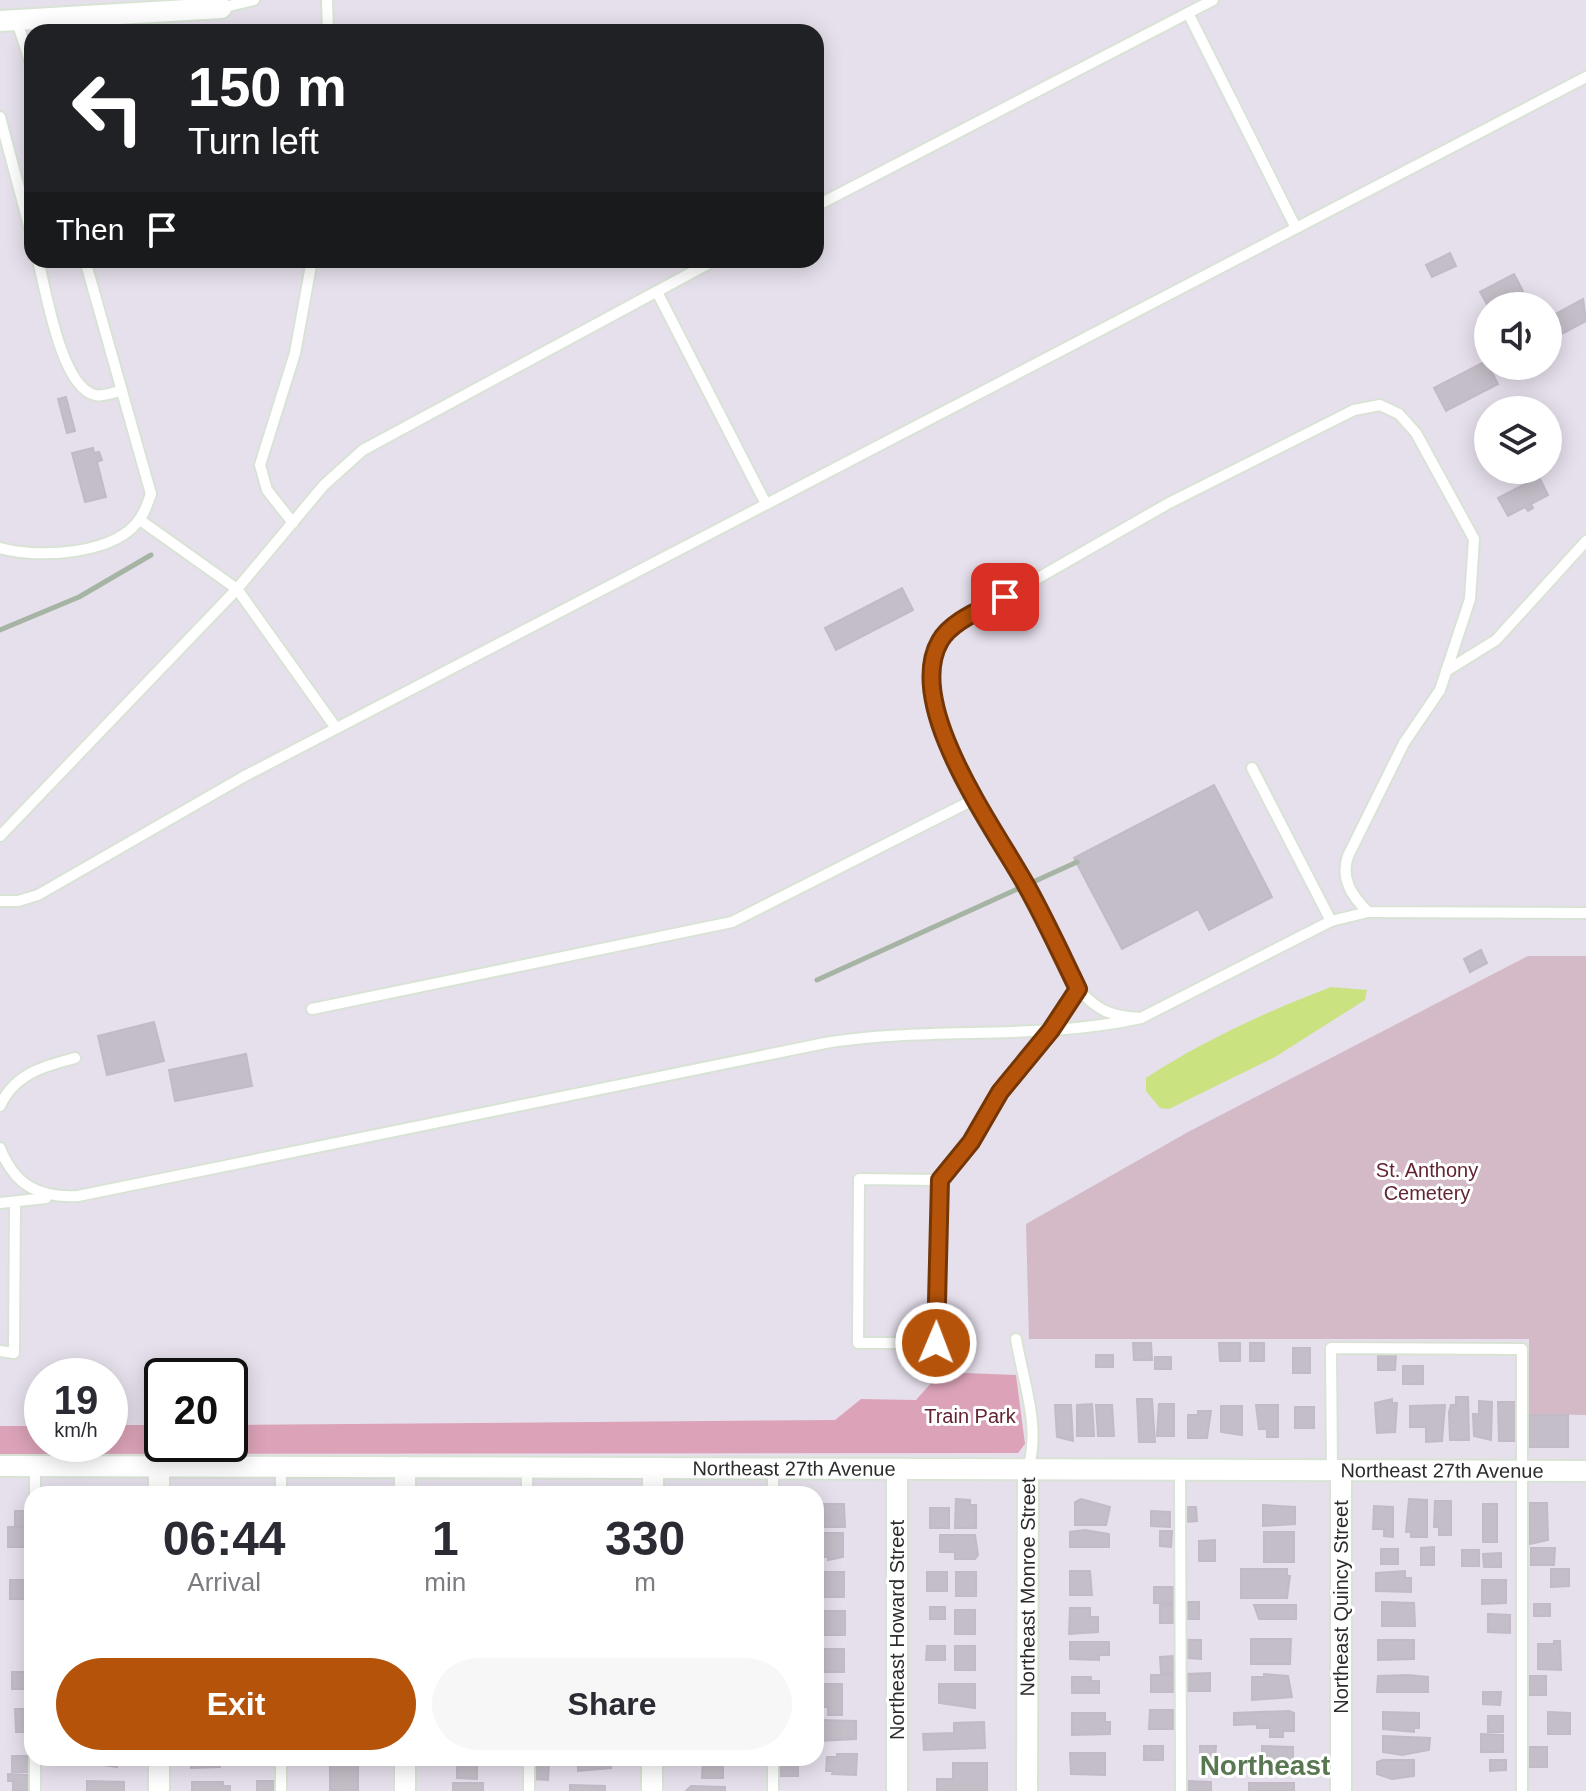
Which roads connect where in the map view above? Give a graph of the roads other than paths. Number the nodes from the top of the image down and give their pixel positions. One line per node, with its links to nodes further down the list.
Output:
1 (254, 0): 4 (lane)
2 (327, 0): 7 (lane)
3 (1213, 0): 5 (lane)
4 (221, 8): 6 (street)
5 (1188, 13): 11 (lane); 13 (lane)
6 (8, 22): 8 (lane)
7 (328, 24)
8 (24, 52)
9 (1586, 77): 13 (lane)
10 (0, 117): 12 (lane)
11 (824, 202)
12 (24, 207)
13 (1296, 228): 20 (lane)
14 (40, 268): 19 (lane)
15 (87, 268): 19 (lane)
16 (311, 268): 22 (lane)
17 (700, 268): 18 (lane)
18 (657, 292): 20 (lane); 22 (lane)
19 (120, 391): 21 (lane)
20 (766, 504): 27 (lane)
21 (140, 520): 24 (lane); 25 (lane)
22 (293, 523): 25 (lane)
23 (1586, 541): 26 (lane)
24 (0, 548)
25 (237, 589): 27 (lane); 30 (lane)
26 (1446, 671): 29 (lane); 32 (lane)
27 (336, 728): 31 (lane)
28 (1252, 768): 34 (lane)
29 (973, 800): 35 (lane); 36 (lane)
30 (0, 836)
31 (0, 901)
32 (1368, 912): 33 (lane); 34 (lane)
33 (1586, 913)
34 (1331, 921): 37 (lane)
35 (1078, 989): 37 (lane); 38 (lane)
36 (312, 1009)
37 (1141, 1018): 38 (lane)
38 (1051, 1030): 42 (lane); 43 (lane)
39 (75, 1058): 40 (lane)
40 (0, 1106)
41 (0, 1148): 43 (lane)
42 (940, 1180): 42 (lane)
43 (55, 1197): 44 (lane)
44 (15, 1202): 45 (lane); 47 (lane)
45 (0, 1203)
46 (1016, 1339): 57 (lane, Northeast Monroe Street)
47 (0, 1351)
48 (0, 1466): 49 (street, Northeast 27th Avenue)
49 (35, 1466): 50 (street, Northeast 27th Avenue); 62 (lane)
50 (159, 1466): 51 (street, Northeast 27th Avenue); 63 (street)
51 (281, 1467): 52 (street, Northeast 27th Avenue); 64 (lane)
52 (405, 1467): 53 (street, Northeast 27th Avenue); 65 (street)
53 (527, 1468): 54 (street, Northeast 27th Avenue); 66 (lane)
54 (653, 1468): 55 (street, Northeast 27th Avenue); 67 (street)
55 (773, 1468): 56 (street, Northeast 27th Avenue); 68 (lane)
56 (897, 1469): 57 (street, Northeast 27th Avenue); 83 (street, Northeast Howard Street)
57 (1028, 1469): 58 (street, Northeast 27th Avenue); 84 (street, Northeast Monroe Street)
58 (1180, 1470): 59 (street, Northeast 27th Avenue); 85 (lane)
59 (1336, 1471): 60 (street, Northeast 27th Avenue); 60 (lane); 86 (street, Northeast Quincy Street)
60 (1522, 1471): 61 (street, Northeast 27th Avenue); 87 (lane)
61 (1586, 1471)
62 (35, 1486)
63 (159, 1486)
64 (281, 1486)
65 (405, 1486)
66 (527, 1486)
67 (653, 1486)
68 (773, 1486)
69 (35, 1766): 76 (lane)
70 (159, 1766): 77 (street)
71 (281, 1766): 78 (lane)
72 (405, 1766): 79 (street)
73 (529, 1766): 80 (lane)
74 (652, 1766): 81 (street)
75 (773, 1766): 82 (lane)
76 (35, 1791)
77 (159, 1791)
78 (281, 1791)
79 (405, 1791)
80 (529, 1791)
81 (652, 1791)
82 (773, 1791)
83 (897, 1791)
84 (1027, 1791)
85 (1181, 1791)
86 (1341, 1791)
87 (1522, 1791)

